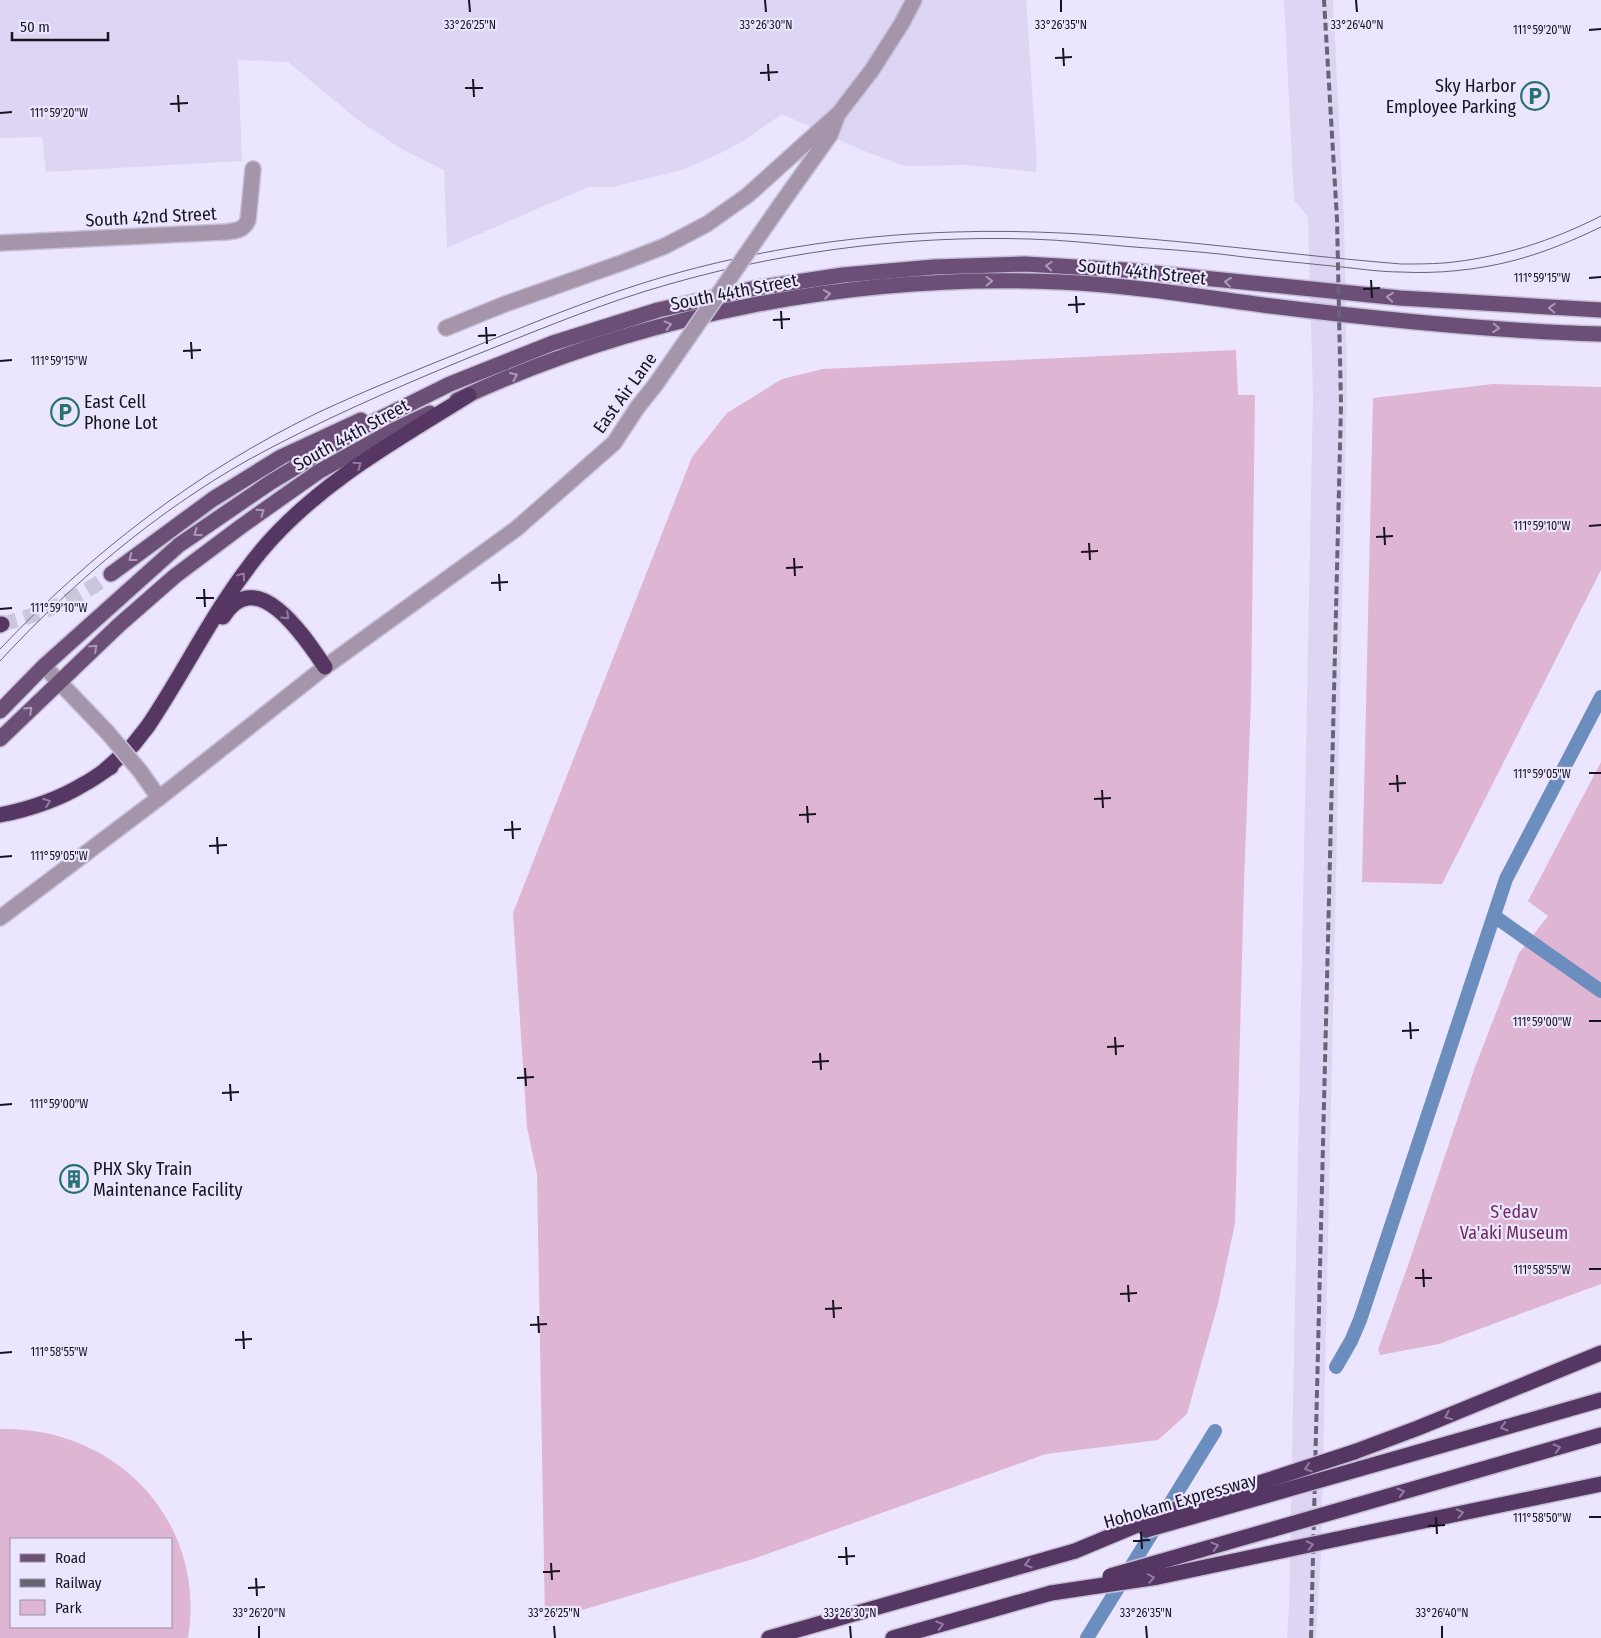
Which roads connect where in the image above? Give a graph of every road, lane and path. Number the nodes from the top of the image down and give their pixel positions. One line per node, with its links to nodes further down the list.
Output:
1 (914, 0): 2 (street, East Air Lane)
2 (839, 113): 6 (street, East Air Lane); 12 (street, East Air Lane, bridge)
3 (253, 169): 4 (street, South 42nd Street)
4 (0, 243)
5 (1601, 310): 8 (main road, South 44th Street, one-way to 8)
6 (446, 328)
7 (1601, 334): 9 (main road, South 44th Street, one-way to 7)
8 (450, 384): 10 (main road, one-way to 10); 11 (main road, South 44th Street, one-way to 11)
9 (469, 395): 13 (main road, South 44th Street, one-way to 9); 16 (highway, one-way to 9)
10 (111, 574)
11 (44, 666): 13 (street); 14 (main road, South 44th Street)
12 (325, 667): 16 (highway, one-way to 12); 17 (street, East Air Lane)
13 (59, 682): 15 (main road, South 44th Street, one-way to 13); 17 (street, bridge)
14 (0, 711)
15 (0, 739)
16 (103, 772): 18 (highway, one-way to 16)
17 (159, 798): 19 (street, East Air Lane)
18 (0, 815)
19 (0, 918)
20 (1601, 1353): 24 (highway, one-way to 24, bridge)
21 (1601, 1400): 24 (highway, Hohokam Expressway, one-way to 24, bridge)
22 (1601, 1436): 25 (highway, one-way to 22, bridge)
23 (1601, 1484): 25 (highway, one-way to 23, bridge)
24 (1075, 1551): 26 (highway, Hohokam Expressway, one-way to 26)
25 (1051, 1593): 27 (highway, one-way to 25)
26 (770, 1638)
27 (893, 1638)

